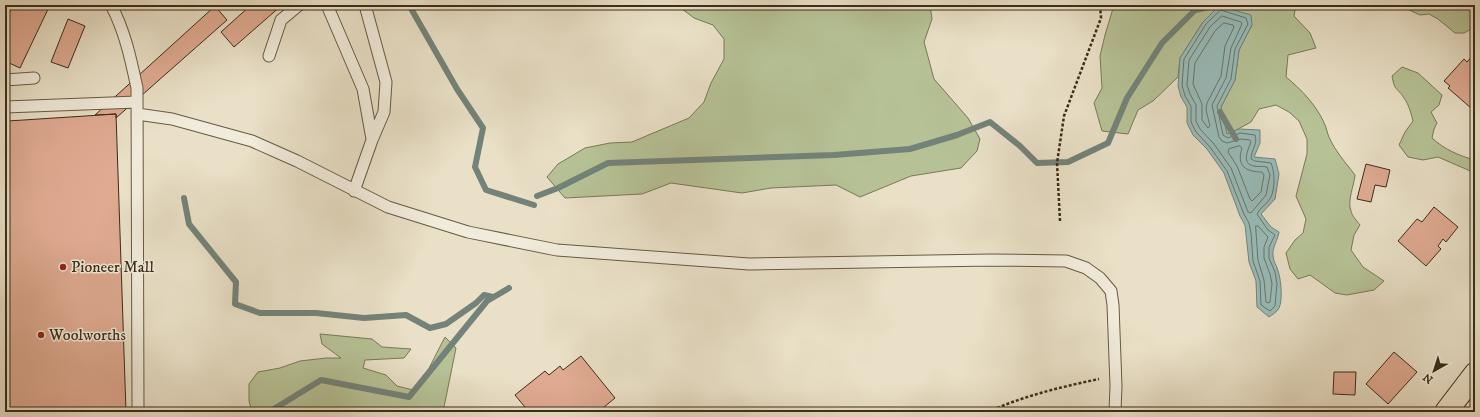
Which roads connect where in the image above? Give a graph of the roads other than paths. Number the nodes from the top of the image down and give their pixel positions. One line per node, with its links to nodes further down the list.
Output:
1 (111, 5): 8 (lane)
2 (299, 5): 5 (lane)
3 (327, 5): 11 (lane)
4 (365, 5): 11 (lane)
5 (269, 56)
6 (34, 78): 7 (lane)
7 (5, 80)
8 (137, 102): 9 (lane); 10 (lane)
9 (5, 107)
10 (137, 114): 12 (lane); 14 (lane)
11 (372, 140): 12 (lane)
12 (354, 191): 15 (lane)
13 (1475, 374): 16 (main road)
14 (138, 412)
15 (1115, 412)
16 (1446, 412)

